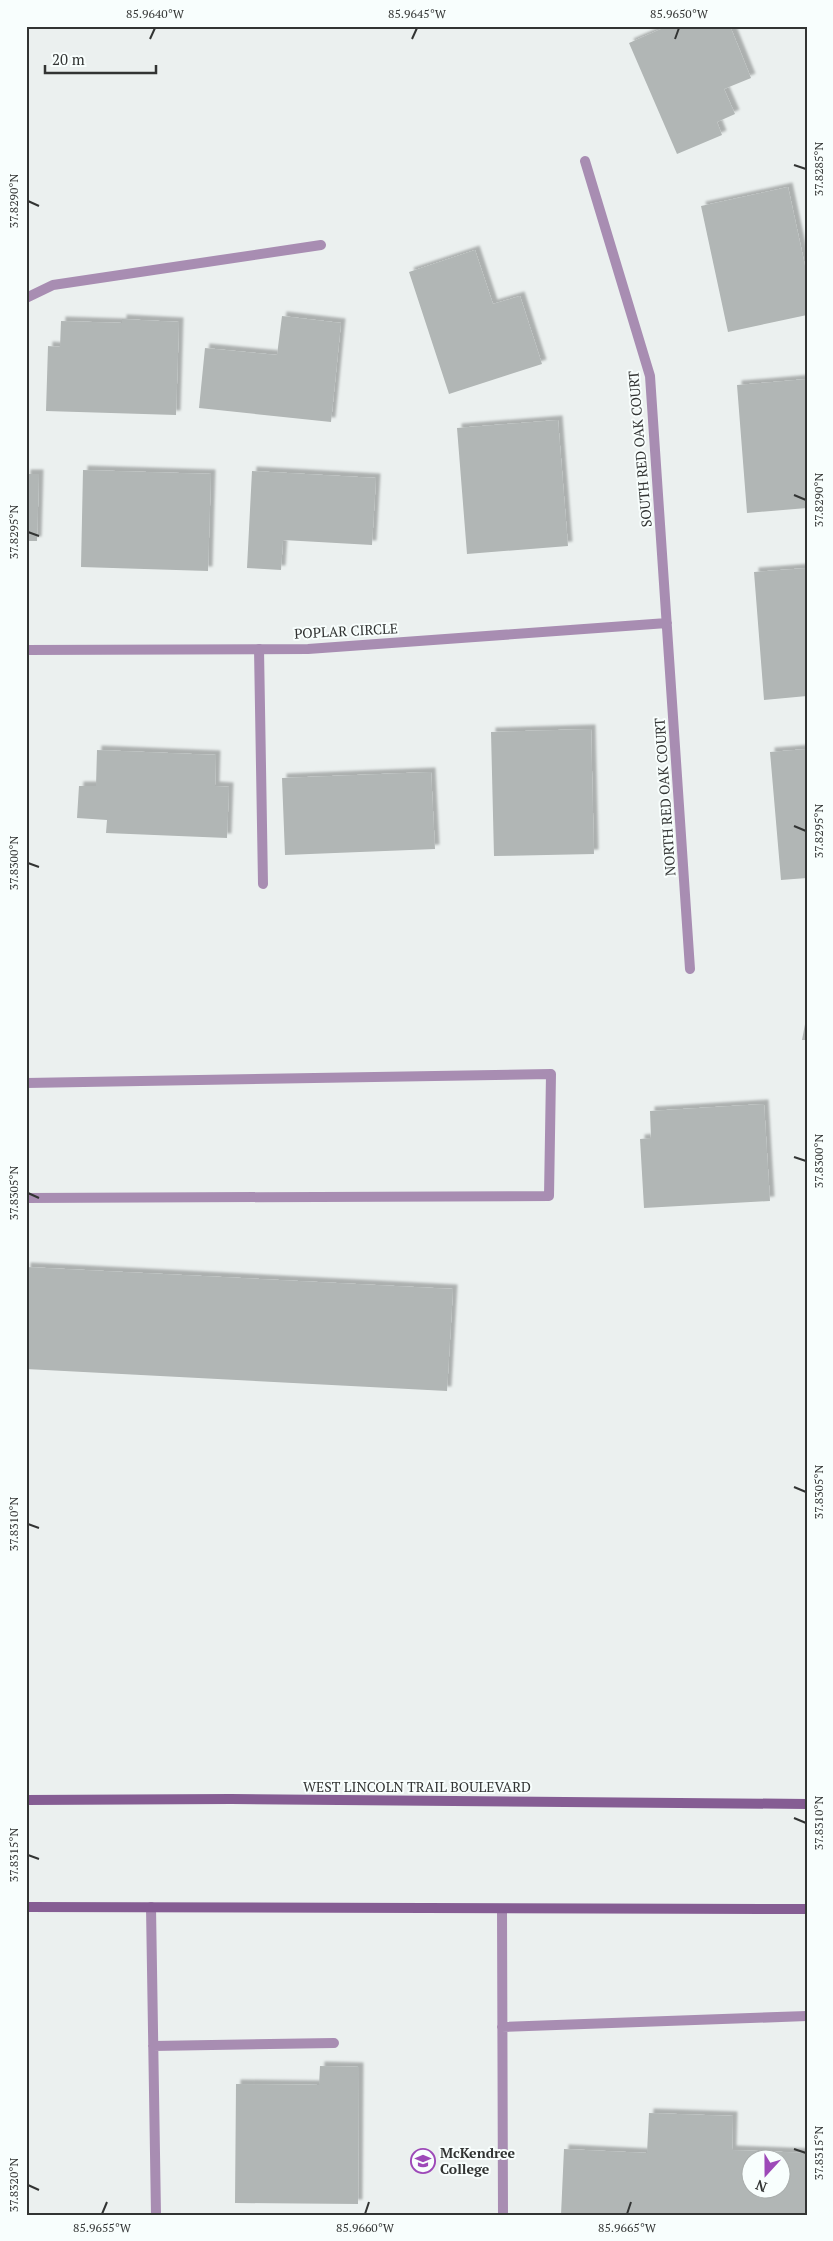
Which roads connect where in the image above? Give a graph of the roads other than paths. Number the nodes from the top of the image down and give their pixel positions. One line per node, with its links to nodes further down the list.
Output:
1 (585, 161): 4 (street, SOUTH RED OAK COURT)
2 (322, 245): 3 (street)
3 (26, 298)
4 (667, 623): 5 (street, POPLAR CIRCLE); 8 (street, NORTH RED OAK COURT)
5 (259, 649): 6 (street, POPLAR CIRCLE); 7 (street)
6 (26, 650)
7 (263, 884)
8 (690, 969)
9 (26, 1084): 10 (street)
10 (26, 1198)
11 (26, 1800): 12 (main road, WEST LINCOLN TRAIL BOULEVARD)
12 (807, 1804)
13 (26, 1907): 14 (main road)
14 (151, 1907): 15 (main road); 20 (street)
15 (502, 1908): 16 (main road); 18 (street)
16 (807, 1909)
17 (807, 2016): 18 (street)
18 (502, 2027): 22 (street)
19 (334, 2043): 20 (street)
20 (153, 2046): 21 (street)
21 (156, 2215)
22 (503, 2215)

